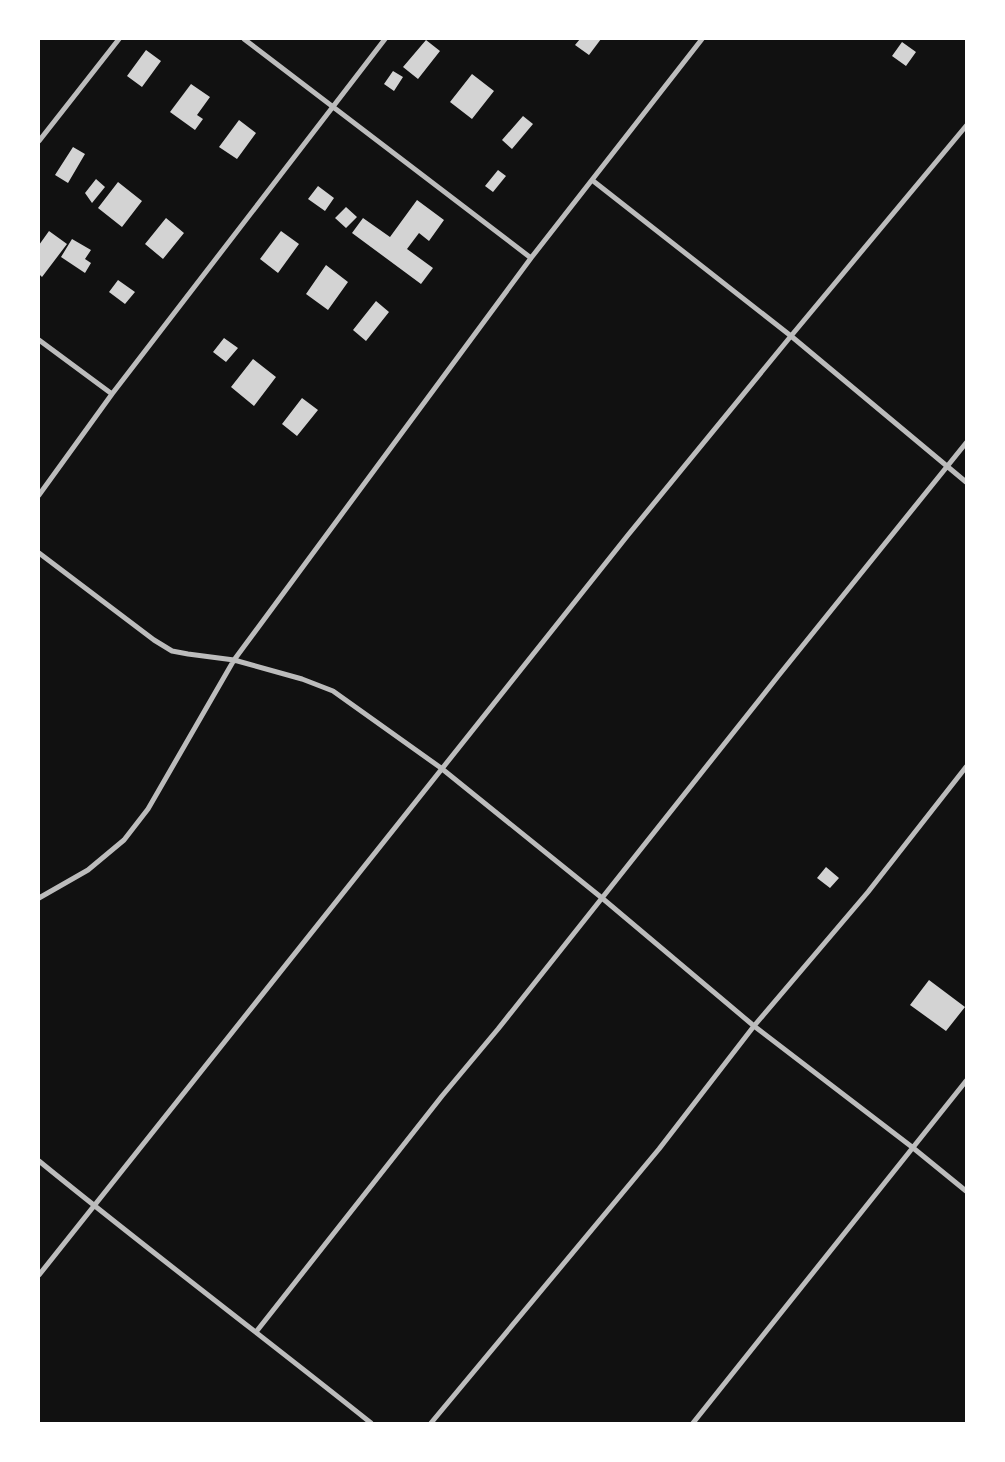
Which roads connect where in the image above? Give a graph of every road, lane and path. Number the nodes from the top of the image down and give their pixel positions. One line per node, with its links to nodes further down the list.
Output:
1 (119, 39): 7 (street)
2 (244, 39): 5 (street)
3 (385, 39): 5 (street)
4 (702, 39): 8 (street)
5 (333, 107): 9 (street); 12 (street)
6 (966, 126): 10 (street)
7 (39, 141)
8 (592, 180): 9 (street); 10 (street)
9 (531, 258): 18 (street)
10 (791, 336): 14 (street); 20 (street)
11 (39, 340): 12 (street)
12 (112, 394): 16 (street)
13 (966, 443): 14 (street)
14 (947, 467): 15 (street); 22 (street)
15 (966, 482)
16 (39, 495)
17 (39, 552): 18 (street)
18 (234, 660): 20 (street); 21 (street)
19 (966, 767): 23 (street)
20 (441, 768): 22 (street); 28 (street)
21 (39, 898)
22 (602, 898): 23 (street); 30 (street)
23 (754, 1026): 25 (street); 32 (street)
24 (966, 1081): 25 (street)
25 (912, 1147): 27 (street); 33 (street)
26 (39, 1161): 28 (street)
27 (966, 1191)
28 (94, 1206): 29 (street); 30 (street)
29 (39, 1275)
30 (256, 1332): 31 (street)
31 (371, 1423)
32 (431, 1423)
33 (693, 1423)

